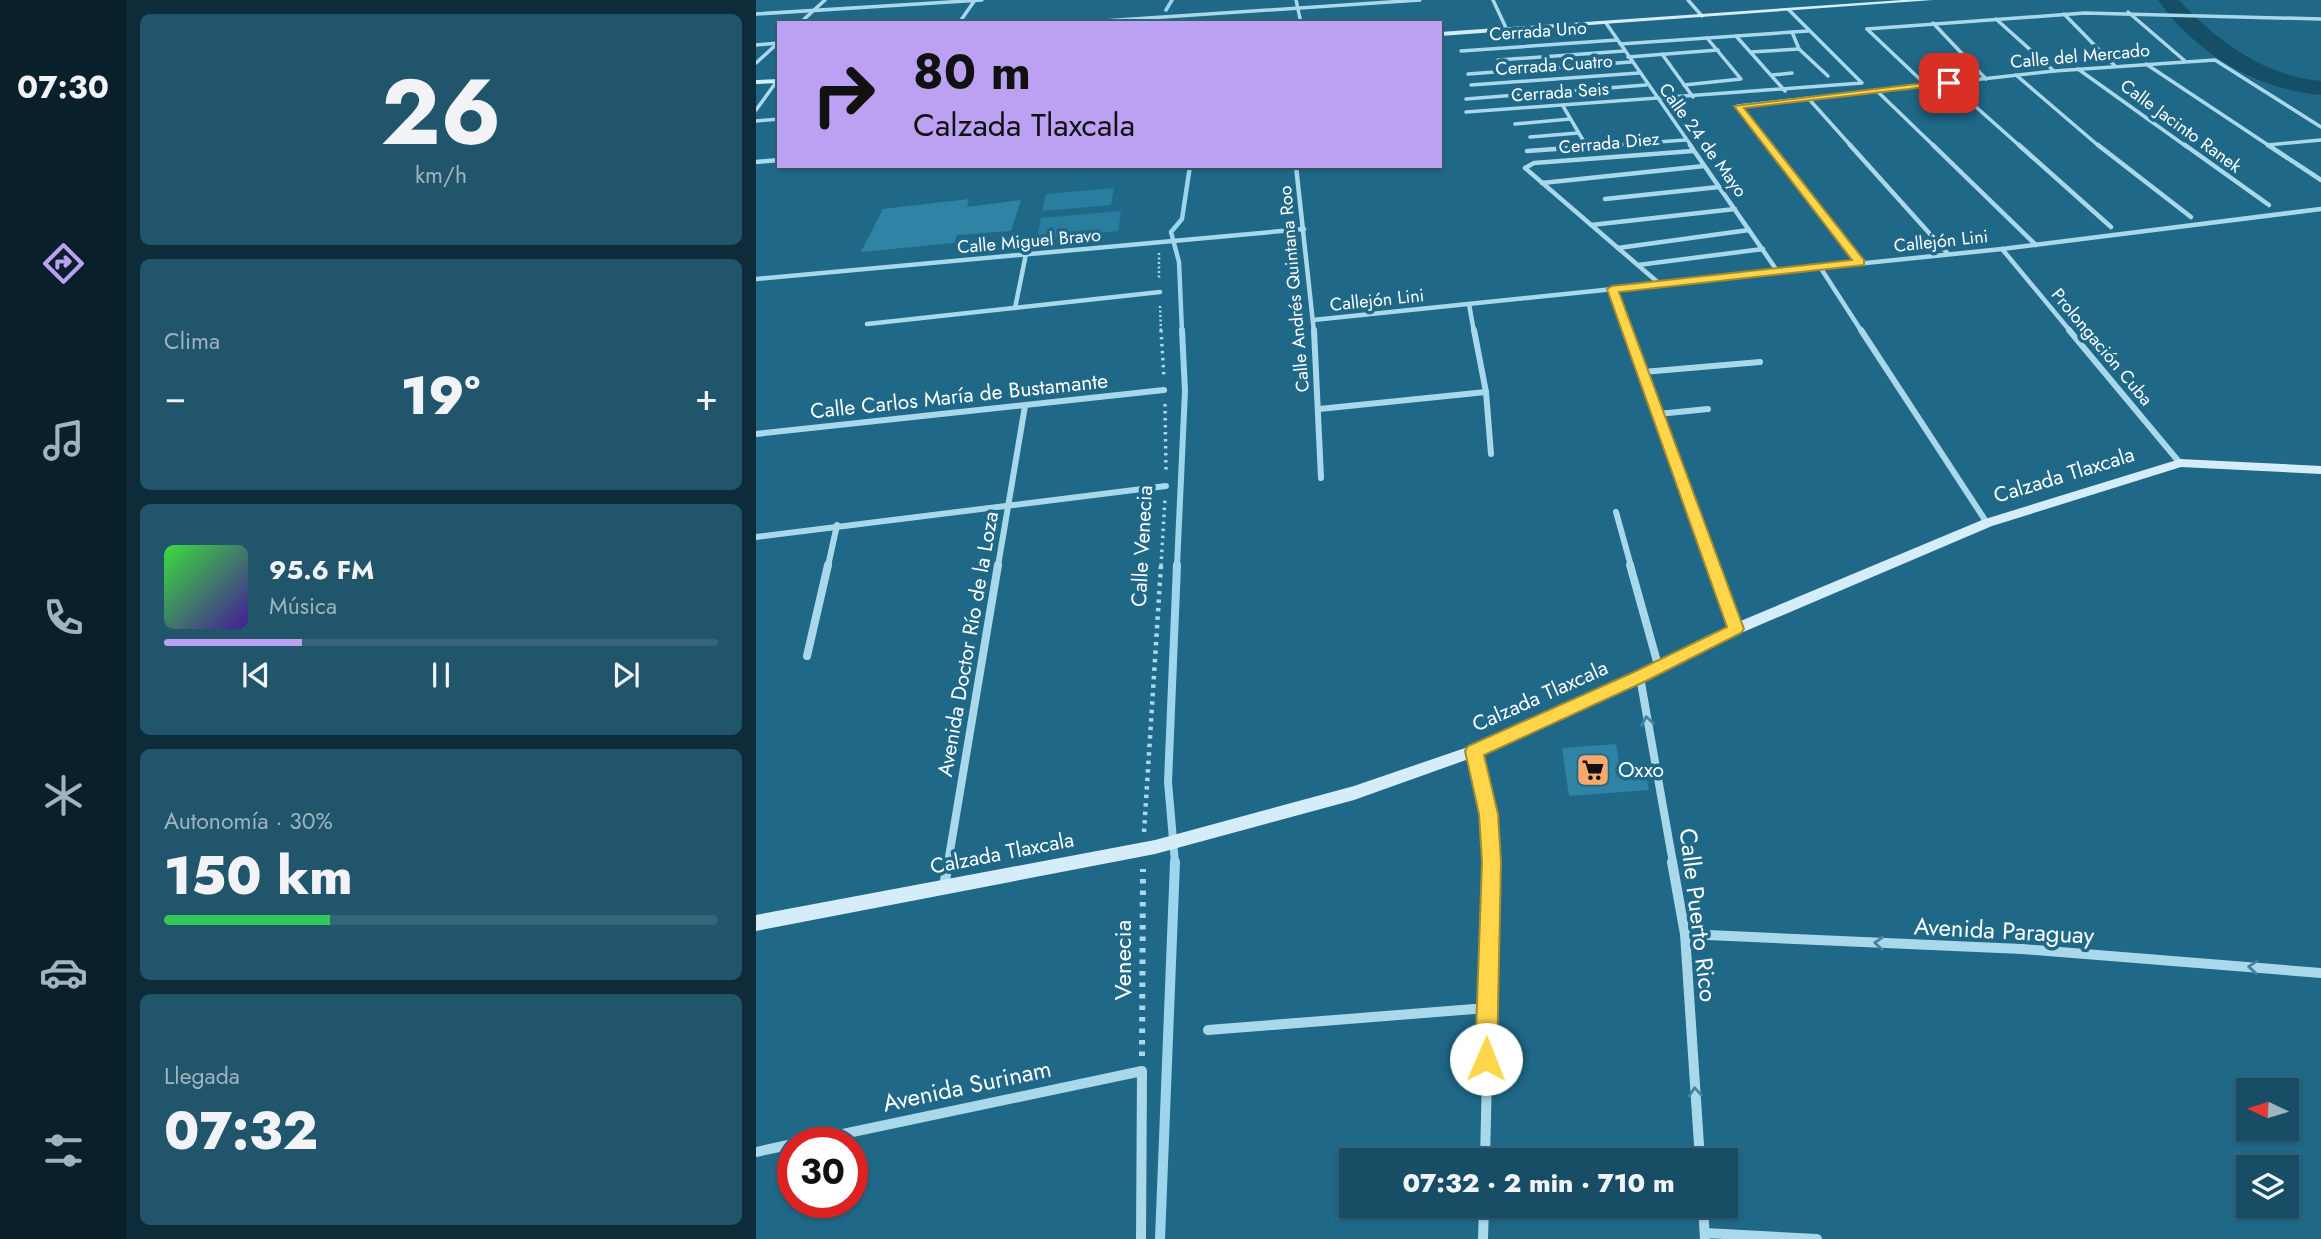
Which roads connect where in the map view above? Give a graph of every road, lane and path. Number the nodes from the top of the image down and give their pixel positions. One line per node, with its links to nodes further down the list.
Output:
1 (825, 0): 11 (street)
2 (975, 0): 3 (street); 11 (street); 20 (street)
3 (982, 0)
4 (1296, 0): 10 (street)
5 (1420, 0): 10 (street)
6 (1493, 0): 25 (street)
7 (1688, 0): 16 (street)
8 (1923, 0): 9 (main road); 12 (main road)
9 (1930, 0)
10 (1298, 8): 21 (street); 22 (street)
11 (813, 10): 14 (street); 19 (street)
12 (1789, 10): 16 (main road); 26 (street)
13 (2128, 12): 15 (street); 18 (street); 42 (street)
14 (756, 14)
15 (2064, 14): 17 (street); 45 (street)
16 (1702, 16): 23 (main road)
17 (1996, 19): 24 (street); 47 (street)
18 (2321, 19)
19 (802, 21)
20 (960, 21)
21 (1103, 21)
22 (1301, 21)
23 (1606, 23): 25 (main road); 31 (street, Calle 24 de Mayo)
24 (1933, 23): 54 (street); 62 (street)
25 (1507, 30): 28 (main road)
26 (1808, 31): 27 (street, Cerrada Uno); 64 (street)
27 (1792, 32): 29 (street, Cerrada Uno); 35 (street)
28 (1442, 34)
29 (1736, 36): 30 (street, Cerrada Uno); 38 (street)
30 (1707, 38): 31 (street, Cerrada Uno); 36 (street)
31 (1618, 42): 37 (street, Cerrada Uno); 40 (street, Calle 24 de Mayo)
32 (777, 43): 34 (street)
33 (777, 44): 43 (street)
34 (756, 45)
35 (1799, 49): 38 (street); 53 (street)
36 (1718, 50): 39 (street); 61 (street)
37 (1461, 51)
38 (1751, 52): 51 (street)
39 (1662, 54): 40 (street); 61 (street)
40 (1628, 56): 41 (street); 48 (street, Calle 24 de Mayo); 49 (street)
41 (1498, 61)
42 (2185, 61): 44 (street, Calle del Mercado); 76 (street, Calle del Mercado)
43 (756, 63)
44 (2146, 64): 45 (street, Calle del Mercado); 81 (street)
45 (2115, 66): 46 (street, Calle del Mercado)
46 (2078, 69): 47 (street, Calle del Mercado); 93 (street, Calle Jacinto Ranek)
47 (2054, 71): 52 (street, Calle del Mercado)
48 (1639, 73): 59 (street, Cerrada Cuatro); 60 (street, Calle 24 de Mayo)
49 (1468, 74)
50 (1792, 74): 51 (street)
51 (1772, 75): 64 (street)
52 (2016, 75): 54 (street, Calle del Mercado); 96 (street)
53 (1828, 76)
54 (1986, 79): 58 (street, Calle del Mercado)
55 (777, 81): 56 (main road)
56 (756, 82)
57 (777, 82): 70 (street)
58 (1949, 83): 62 (street, Calle del Mercado); 98 (street)
59 (1471, 85)
60 (1646, 85): 67 (street); 68 (street, Calle 24 de Mayo)
61 (1684, 85): 65 (street)
62 (1926, 85): 63 (street, Calle del Mercado)
63 (1876, 90): 66 (street, Calle del Mercado); 102 (street)
64 (1785, 91): 65 (street)
65 (1693, 97): 68 (street)
66 (1808, 98): 107 (street); 108 (street, Calle del Mercado)
67 (1466, 99)
68 (1656, 100): 69 (street, Cerrada Seis); 79 (street, Calle 24 de Mayo)
69 (1563, 106): 71 (street, Cerrada Seis); 73 (street)
70 (756, 110)
71 (1466, 112)
72 (777, 119): 74 (street)
73 (1570, 119): 75 (street); 77 (street)
74 (756, 121)
75 (1516, 124)
76 (2321, 127)
77 (1578, 133): 78 (street); 82 (street)
78 (1530, 137)
79 (1686, 140): 82 (street); 84 (street, Calle 24 de Mayo)
80 (2321, 140): 81 (street)
81 (2268, 145): 89 (street)
82 (1587, 147): 83 (street)
83 (1527, 151)
84 (1693, 151): 87 (street, Calle 24 de Mayo); 90 (street, Cerrada Diez)
85 (777, 160): 86 (street)
86 (756, 162)
87 (1704, 166): 90 (street); 91 (street, Calle 24 de Mayo)
88 (1296, 168): 99 (street, Calle Andrés Quintana Roo)
89 (2321, 180)
90 (1542, 183): 97 (street)
91 (1719, 187): 92 (street); 94 (street, Calle 24 de Mayo)
92 (1605, 199)
93 (2269, 205)
94 (1735, 209): 97 (street); 100 (street, Calle 24 de Mayo)
95 (2321, 209): 102 (street, Callejón Lini)
96 (2191, 216)
97 (1591, 225): 103 (street)
98 (2111, 227)
99 (1304, 229): 101 (street, Calle Miguel Bravo); 118 (street, Calle Andrés Quintana Roo)
100 (1749, 230): 103 (street); 105 (street, Calle 24 de Mayo)
101 (1159, 244): 106 (street, Calle Miguel Bravo); 115 (path, Calle Venecia)
102 (2036, 245): 104 (street, Callejón Lini)
103 (1618, 248): 109 (street)
104 (2002, 248): 107 (street, Callejón Lini); 130 (street, Prolongación Cuba)
105 (1763, 249): 109 (street); 111 (street, Calle 24 de Mayo)
106 (1026, 254): 112 (street, Calle Miguel Bravo); 117 (street)
107 (1948, 254): 108 (street, Callejón Lini)
108 (1860, 262): 110 (street, Callejón Lini)
109 (1637, 265): 113 (street)
110 (1820, 267): 111 (street, Callejón Lini); 136 (street)
111 (1778, 272): 113 (street, Callejón Lini)
112 (756, 279)
113 (1661, 285): 114 (street, Callejón Lini)
114 (1612, 289): 116 (street, Callejón Lini); 121 (street)
115 (1160, 292): 117 (street); 122 (path, Calle Venecia)
116 (1469, 304): 118 (street, Callejón Lini); 123 (street)
117 (1015, 307): 119 (street)
118 (1313, 320): 125 (street, Calle Andrés Quintana Roo)
119 (867, 324)
120 (1760, 362): 121 (street)
121 (1643, 372): 127 (street)
122 (1164, 390): 124 (street, Calle Carlos María de Bustamante); 133 (path, Calle Venecia)
123 (1486, 393): 125 (street); 129 (street)
124 (1025, 406): 128 (street, Calle Carlos María de Bustamante); 134 (street, Avenida Doctor Río de la Loza)
125 (1319, 409): 132 (street, Calle Andrés Quintana Roo)
126 (1708, 409): 127 (street)
127 (1658, 414): 139 (street)
128 (756, 433)
129 (1492, 454)
130 (2180, 463): 131 (main road, Calzada Tlaxcala); 136 (main road, Calzada Tlaxcala)
131 (2321, 470)
132 (1321, 478)
133 (1166, 486): 134 (street); 144 (path, Calle Venecia)
134 (1010, 505): 137 (street); 145 (street, Avenida Doctor Río de la Loza)
135 (1616, 512): 141 (street)
136 (1987, 523): 139 (main road, Calzada Tlaxcala)
137 (837, 525): 138 (street); 140 (street)
138 (756, 537)
139 (1736, 629): 141 (main road, Calzada Tlaxcala)
140 (807, 656)
141 (1658, 665): 142 (main road, Calzada Tlaxcala)
142 (1640, 677): 143 (main road, Calzada Tlaxcala); 147 (street, Calle Puerto Rico, one-way to 142)
143 (1474, 751): 144 (main road, Calzada Tlaxcala); 149 (street)
144 (1149, 848): 145 (main road, Calzada Tlaxcala); 151 (path, Venecia)
145 (943, 888): 146 (main road, Calzada Tlaxcala)
146 (756, 923)
147 (1685, 934): 148 (street, Avenida Paraguay, one-way to 147); 155 (street, Calle Puerto Rico, one-way to 147)
148 (2321, 973)
149 (1487, 1008): 150 (street); 154 (street)
150 (1208, 1030)
151 (1142, 1071): 152 (street, Avenida Surinam); 160 (street)
152 (868, 1129)
153 (777, 1147): 156 (street)
154 (1485, 1148)
155 (1699, 1148)
156 (756, 1152)
157 (1484, 1218): 161 (street)
158 (1704, 1218): 159 (street)
159 (1705, 1236): 162 (street)
160 (1141, 1239)
161 (1483, 1239)
162 (1817, 1239)

